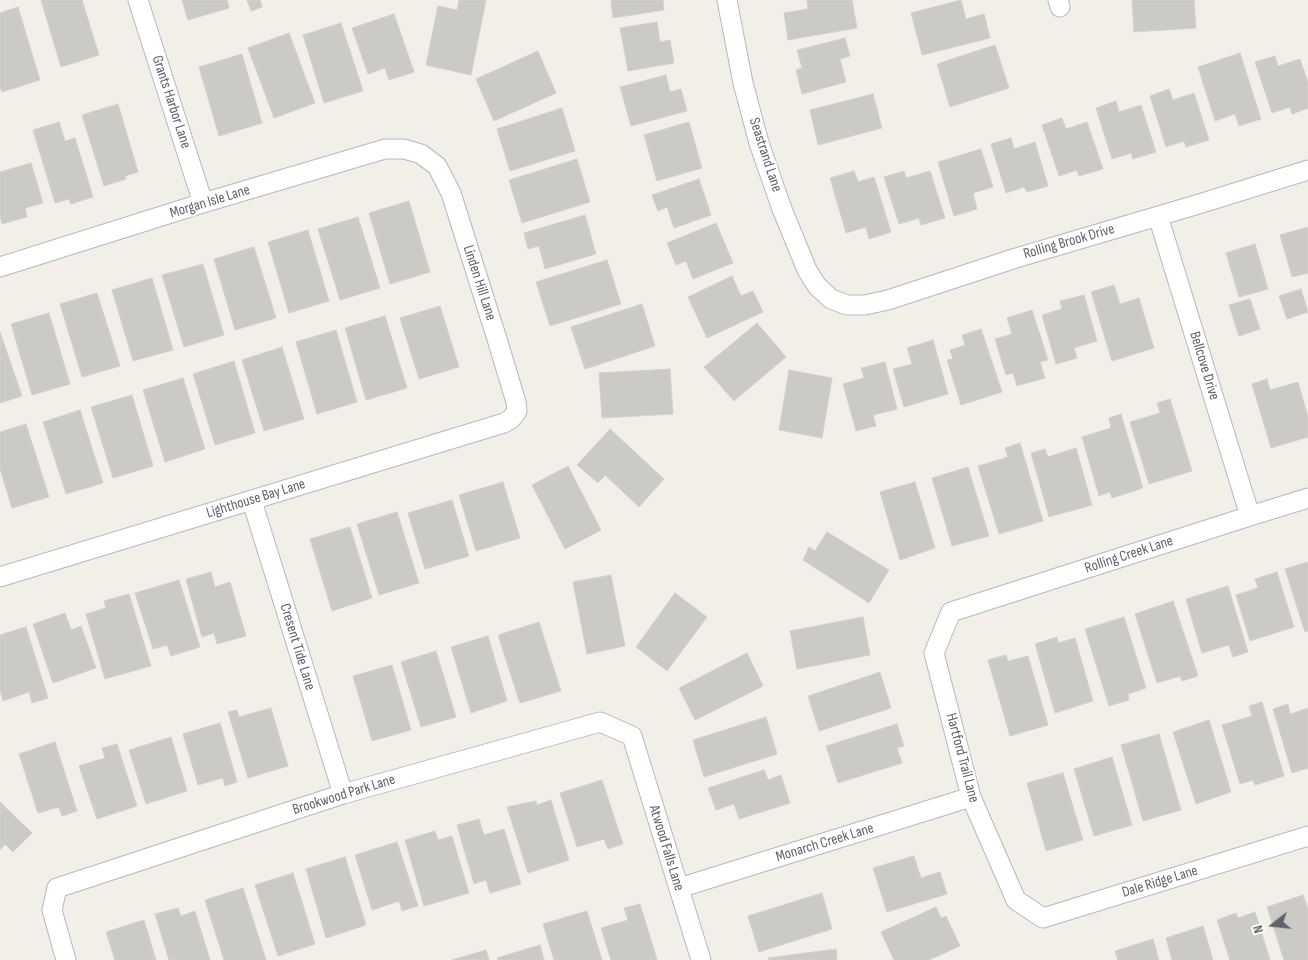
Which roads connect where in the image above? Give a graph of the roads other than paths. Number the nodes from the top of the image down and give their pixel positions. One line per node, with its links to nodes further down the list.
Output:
1 (138, 0): 5 (street, Grants Harbor Lane)
2 (726, 0): 8 (street, Seastrand Lane)
3 (422, 154): 5 (street, Morgan Isle Lane); 9 (street, Linden Hill Lane)
4 (1308, 170): 6 (street, Rolling Brook Drive)
5 (203, 203): 7 (street, Morgan Isle Lane)
6 (1158, 216): 8 (street, Rolling Brook Drive); 12 (street, Bellcove Drive)
7 (0, 267)
8 (831, 299)
9 (511, 419): 11 (street, Lighthouse Bay Lane)
10 (1308, 498): 12 (street, Rolling Creek Lane)
11 (252, 501): 13 (street, Lighthouse Bay Lane); 16 (street, Cresent Tide Lane)
12 (1250, 516): 14 (street, Rolling Creek Lane)
13 (0, 577)
14 (951, 612): 17 (street, Hartford Trail Lane)
15 (632, 736): 16 (street, Brookwood Park Lane); 19 (street, Atwood Falls Lane)
16 (343, 794): 21 (street, Brookwood Park Lane)
17 (971, 797): 19 (street, Monarch Creek Lane); 20 (street, Hartford Trail Lane)
18 (1308, 836): 20 (street, Dale Ridge Lane)
19 (679, 888): 22 (street, Atwood Falls Lane)
20 (1016, 900)
21 (66, 960)
22 (701, 960)

